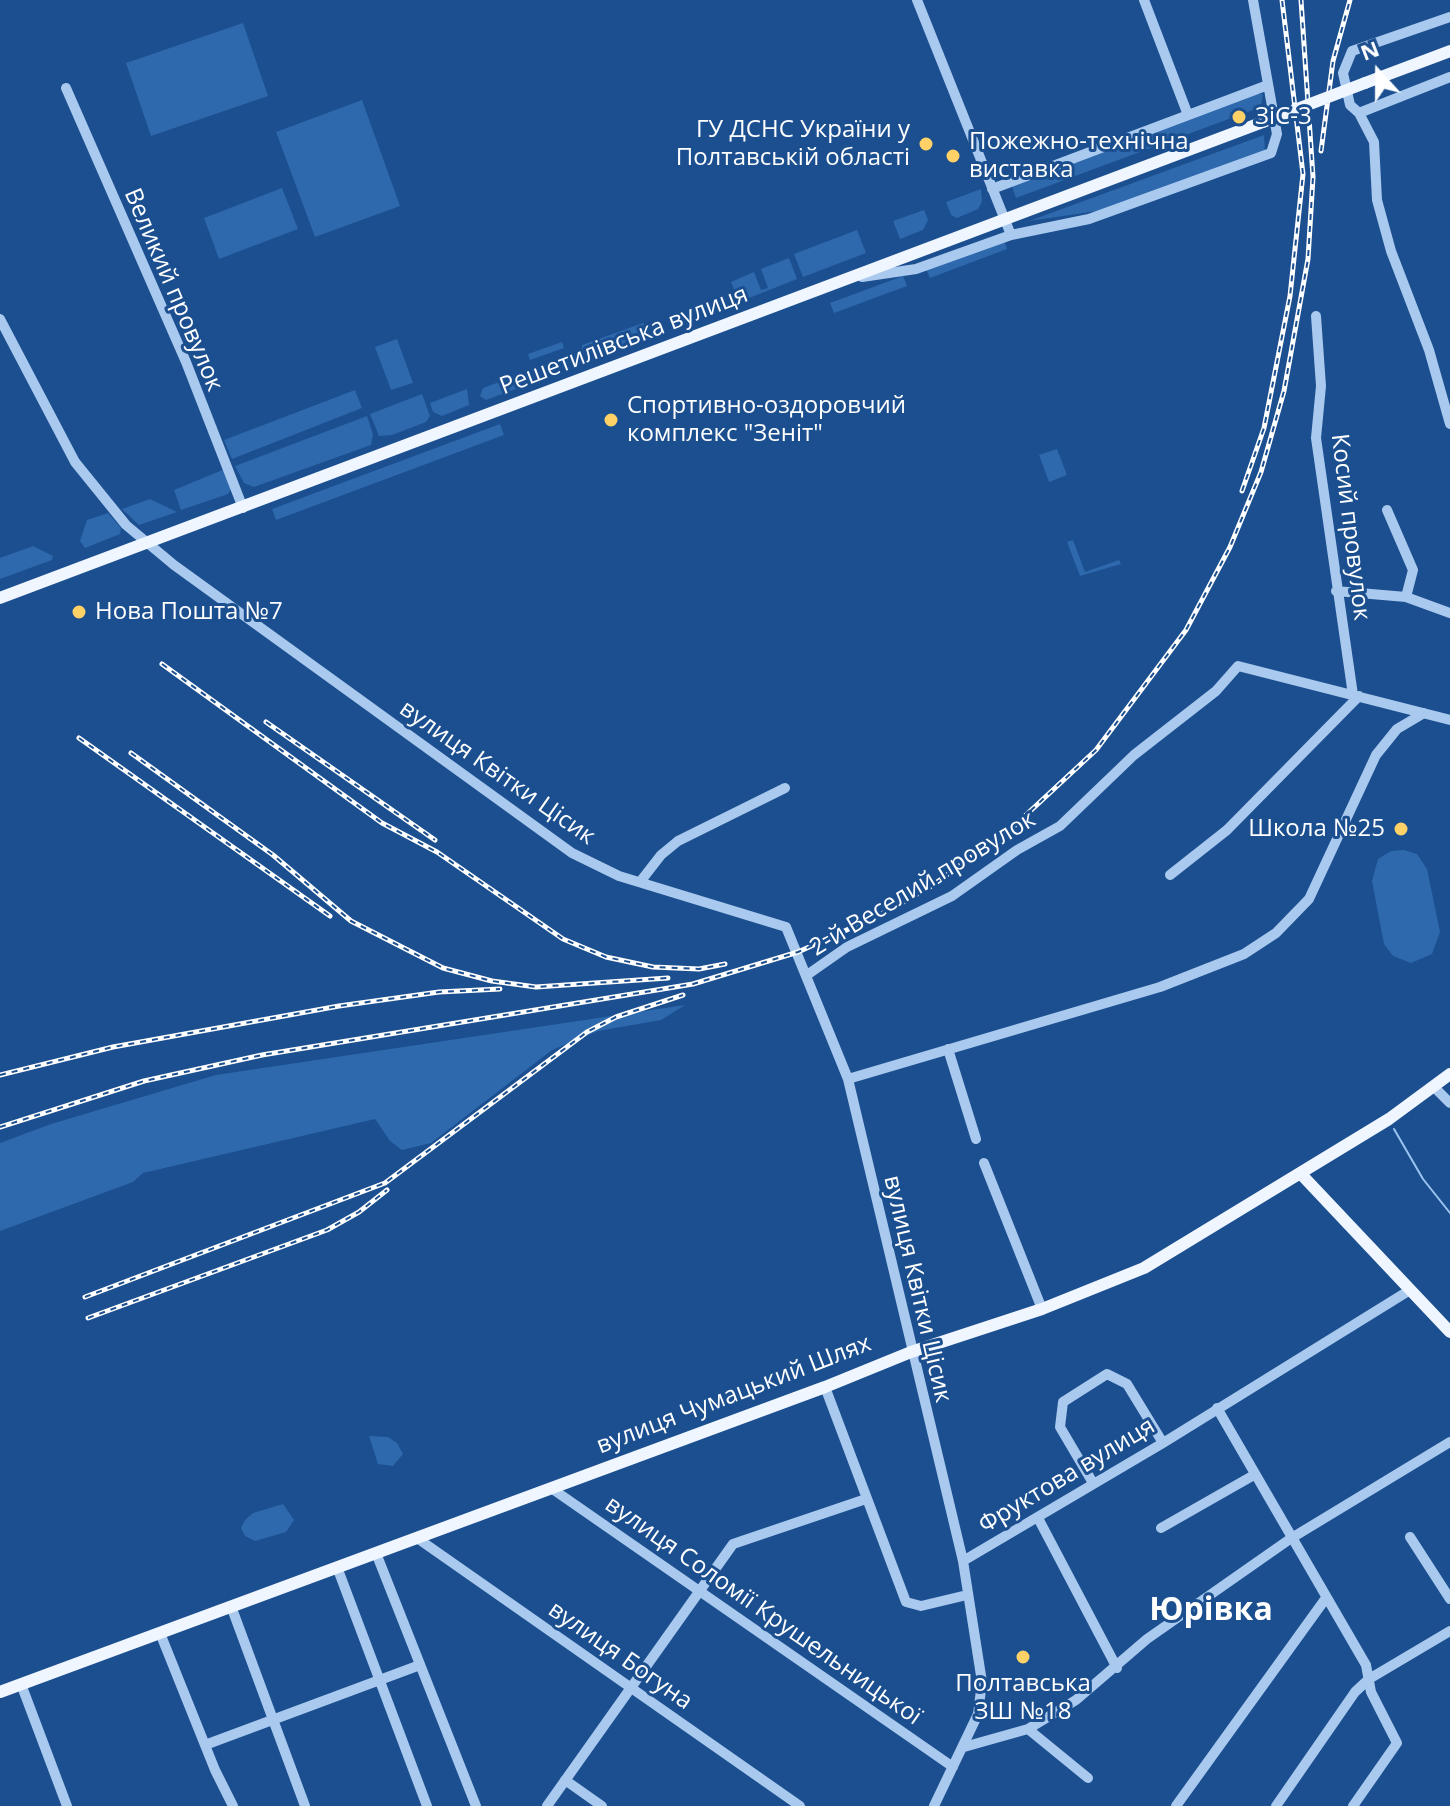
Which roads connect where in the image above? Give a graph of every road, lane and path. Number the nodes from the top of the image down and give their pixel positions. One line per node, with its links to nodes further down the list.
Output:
1 (917, 0): 11 (street)
2 (1144, 0): 10 (street)
3 (1253, 0): 7 (street)
4 (1450, 17): 9 (street)
5 (1450, 51): 12 (main road, Решетилівська вулиця, bridge)
6 (1450, 77): 9 (street)
7 (1268, 85): 10 (street); 13 (street)
8 (66, 88): 19 (street, Великий провулок)
9 (1359, 113): 17 (street)
10 (1188, 115): 11 (street)
11 (992, 189): 12 (street)
12 (1005, 220): 13 (street); 14 (main road, Решетилівська вулиця)
13 (1011, 235): 14 (street)
14 (852, 278): 19 (main road, Решетилівська вулиця)
15 (1316, 316): 22 (street, Косий провулок)
16 (0, 319): 21 (street, вулиця Квітки Цісик)
17 (1448, 399): 18 (street)
18 (1450, 424)
19 (243, 508): 21 (main road, Решетилівська вулиця)
20 (1387, 510): 23 (street)
21 (147, 543): 24 (main road, Решетилівська вулиця); 31 (street, вулиця Квітки Цісик)
22 (1336, 591): 23 (street); 26 (street, Косий провулок)
23 (1406, 597): 25 (street)
24 (0, 598)
25 (1450, 613)
26 (1356, 695): 27 (street); 30 (street); 32 (street, 2-й Веселий провулок)
27 (1425, 712): 28 (street); 33 (street)
28 (1450, 720)
29 (785, 788): 31 (street)
30 (1170, 875)
31 (640, 882): 32 (street, вулиця Квітки Цісик)
32 (807, 975): 35 (street, вулиця Квітки Цісик)
33 (948, 1049): 35 (street); 38 (street)
34 (1450, 1074): 36 (main road, вулиця Чумацький Шлях)
35 (848, 1079): 44 (street, вулиця Квітки Цісик)
36 (1434, 1087): 37 (street); 40 (main road, вулиця Чумацький Шлях)
37 (1450, 1103)
38 (976, 1139)
39 (984, 1163): 42 (street)
40 (1300, 1173): 41 (main road); 42 (main road, вулиця Чумацький Шлях)
41 (1410, 1290): 43 (main road); 46 (street, Фруктова вулиця)
42 (1042, 1309): 44 (main road, вулиця Чумацький Шлях)
43 (1450, 1332)
44 (911, 1352): 45 (main road, вулиця Чумацький Шлях); 59 (street, вулиця Квітки Цісик)
45 (825, 1387): 51 (main road, вулиця Чумацький Шлях); 52 (street)
46 (1217, 1408): 48 (street, Фруктова вулиця); 49 (street)
47 (1450, 1442): 57 (street)
48 (1163, 1443): 50 (street, Фруктова вулиця); 50 (street)
49 (1254, 1475): 54 (street); 57 (street)
50 (1093, 1483): 53 (street, Фруктова вулиця)
51 (551, 1488): 56 (main road, вулиця Чумацький Шлях); 61 (street, вулиця Соломії Крушельницької)
52 (866, 1499): 61 (street); 62 (street)
53 (1038, 1518): 59 (street, Фруктова вулиця); 69 (street)
54 (1161, 1528)
55 (1410, 1537): 64 (street)
56 (417, 1538): 58 (main road, вулиця Чумацький Шлях); 73 (street, вулиця Богуна)
57 (1290, 1539): 63 (street); 69 (street)
58 (376, 1553): 60 (main road, вулиця Чумацький Шлях); 68 (street)
59 (963, 1561): 62 (street, Фруктова вулиця)
60 (337, 1567): 65 (main road, вулиця Чумацький Шлях); 71 (street)
61 (698, 1592): 73 (street); 79 (street, вулиця Соломії Крушельницької)
62 (967, 1595): 78 (street, Фруктова вулиця)
63 (1326, 1598): 70 (street); 91 (street)
64 (1450, 1599)
65 (231, 1606): 67 (main road, вулиця Чумацький Шлях); 75 (street)
66 (1450, 1631): 70 (street)
67 (160, 1633): 72 (main road, вулиця Чумацький Шлях); 77 (street)
68 (420, 1665): 71 (street); 86 (street)
69 (1117, 1668): 76 (street)
70 (1369, 1679): 92 (street); 93 (street)
71 (380, 1680): 75 (street); 85 (street)
72 (21, 1684): 74 (main road, вулиця Чумацький Шлях); 82 (street)
73 (631, 1688): 81 (street); 89 (street, вулиця Богуна)
74 (0, 1692)
75 (273, 1720): 77 (street); 84 (street)
76 (1028, 1729): 78 (street); 80 (street)
77 (205, 1745): 83 (street)
78 (964, 1747): 79 (street, Фруктова вулиця)
79 (953, 1767): 90 (street, Фруктова вулиця)
80 (1088, 1778)
81 (565, 1780): 87 (street); 88 (street)
82 (67, 1806)
83 (233, 1806)
84 (305, 1806)
85 (427, 1806)
86 (476, 1806)
87 (547, 1806)
88 (602, 1806)
89 (800, 1806)
90 (934, 1806)
91 (1176, 1806)
92 (1276, 1806)
93 (1353, 1806)

